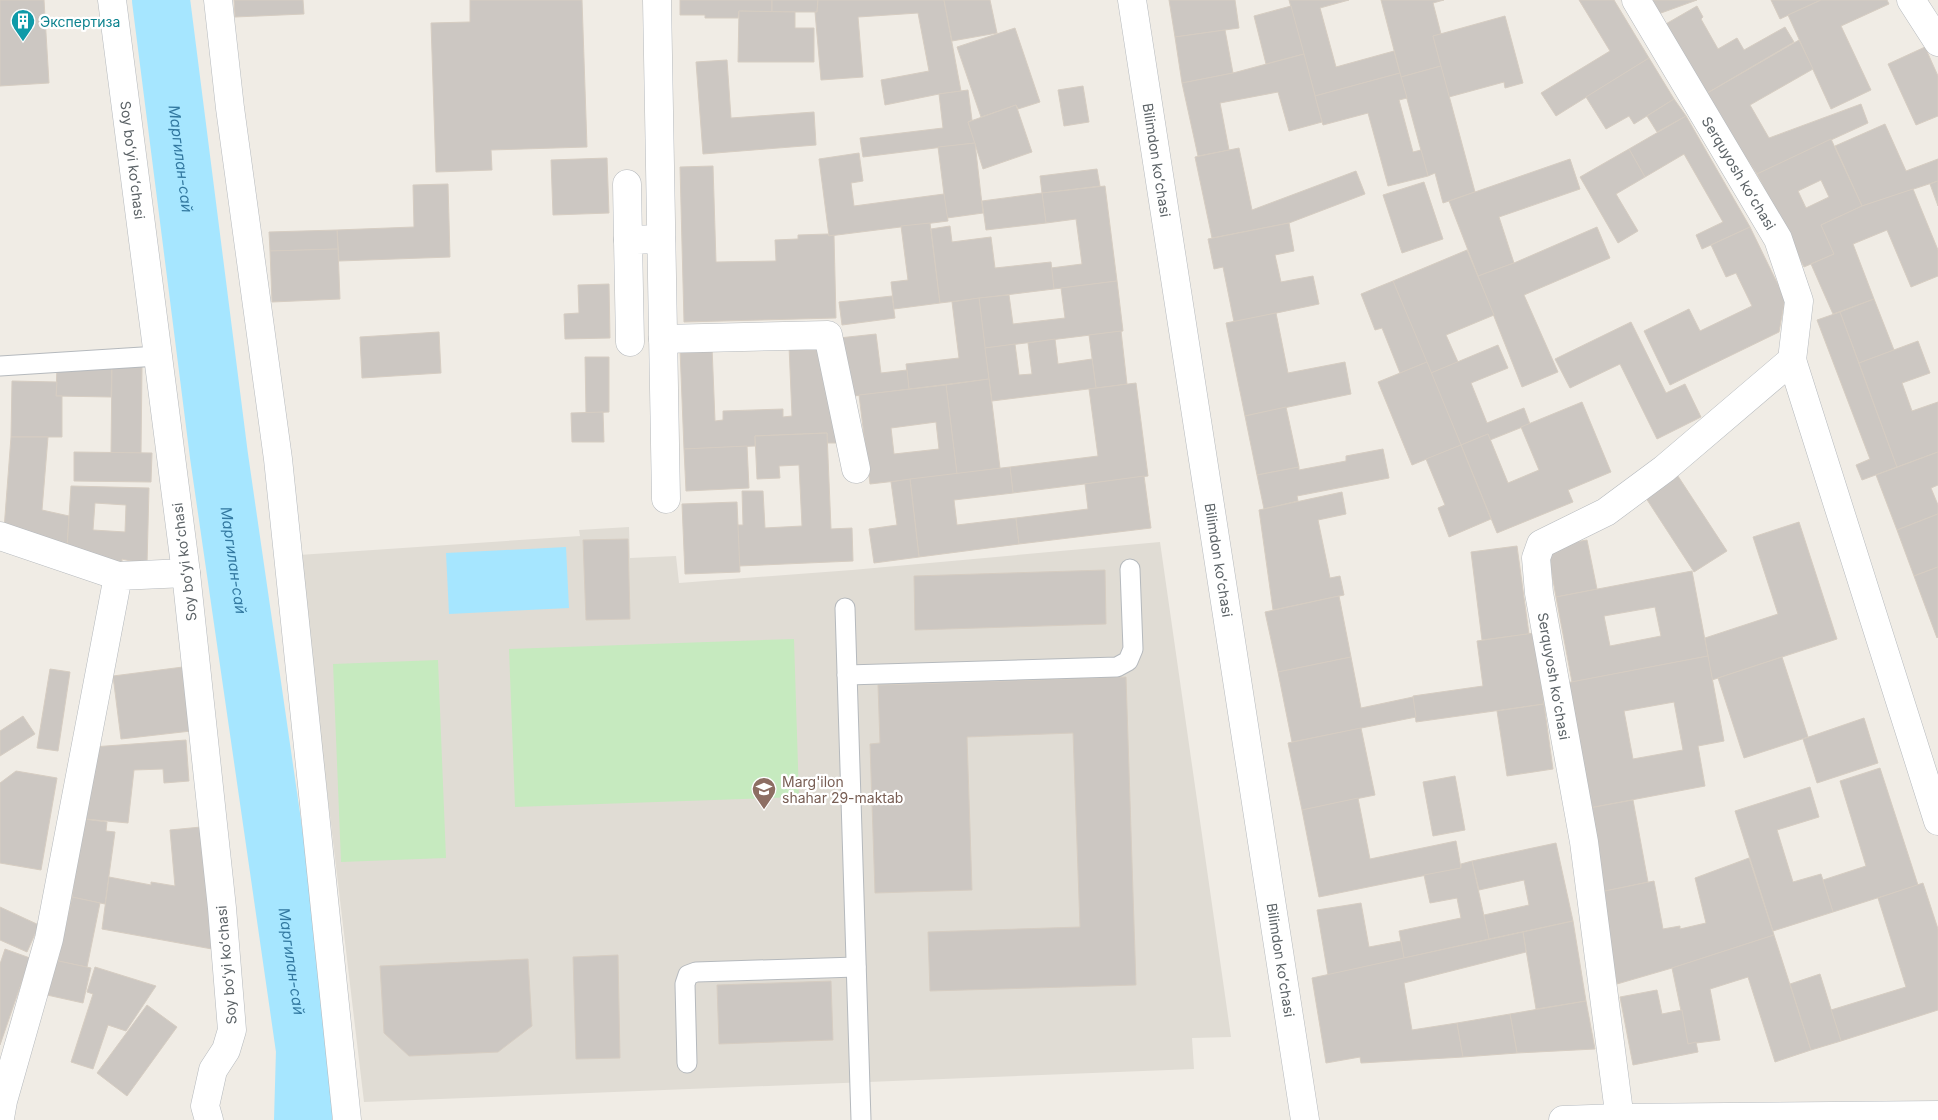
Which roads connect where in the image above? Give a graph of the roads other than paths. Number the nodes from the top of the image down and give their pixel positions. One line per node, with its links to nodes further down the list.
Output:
1 (112, 0): 13 (street, Soy boʻyi koʻchasi)
2 (218, 0): 31 (street)
3 (657, 0): 9 (street)
4 (1132, 0): 33 (street, Bilimdon koʻchasi)
5 (1636, 0): 14 (street, Serquyosh koʻchasi)
6 (1912, 0): 7 (street)
7 (1938, 42)
8 (627, 184): 10 (street)
9 (661, 239): 10 (street); 11 (street)
10 (628, 240): 12 (street)
11 (663, 339): 16 (street); 17 (street)
12 (630, 342)
13 (158, 356): 15 (lane); 20 (street, Soy boʻyi koʻchasi)
14 (1792, 360): 24 (street, Serquyosh koʻchasi); 29 (street, Serquyosh koʻchasi)
15 (0, 366)
16 (856, 470)
17 (666, 499)
18 (0, 536): 21 (street)
19 (1130, 570): 23 (lane)
20 (186, 573): 21 (street); 30 (street, Soy boʻyi koʻchasi)
21 (118, 576): 28 (street)
22 (845, 608): 23 (lane)
23 (847, 675): 25 (lane)
24 (1938, 821)
25 (856, 967): 26 (lane); 32 (lane)
26 (687, 1063)
27 (1938, 1115): 29 (street)
28 (0, 1118)
29 (1620, 1119): 34 (street)
30 (209, 1120)
31 (348, 1120)
32 (861, 1120)
33 (1305, 1120)
34 (1563, 1120)

